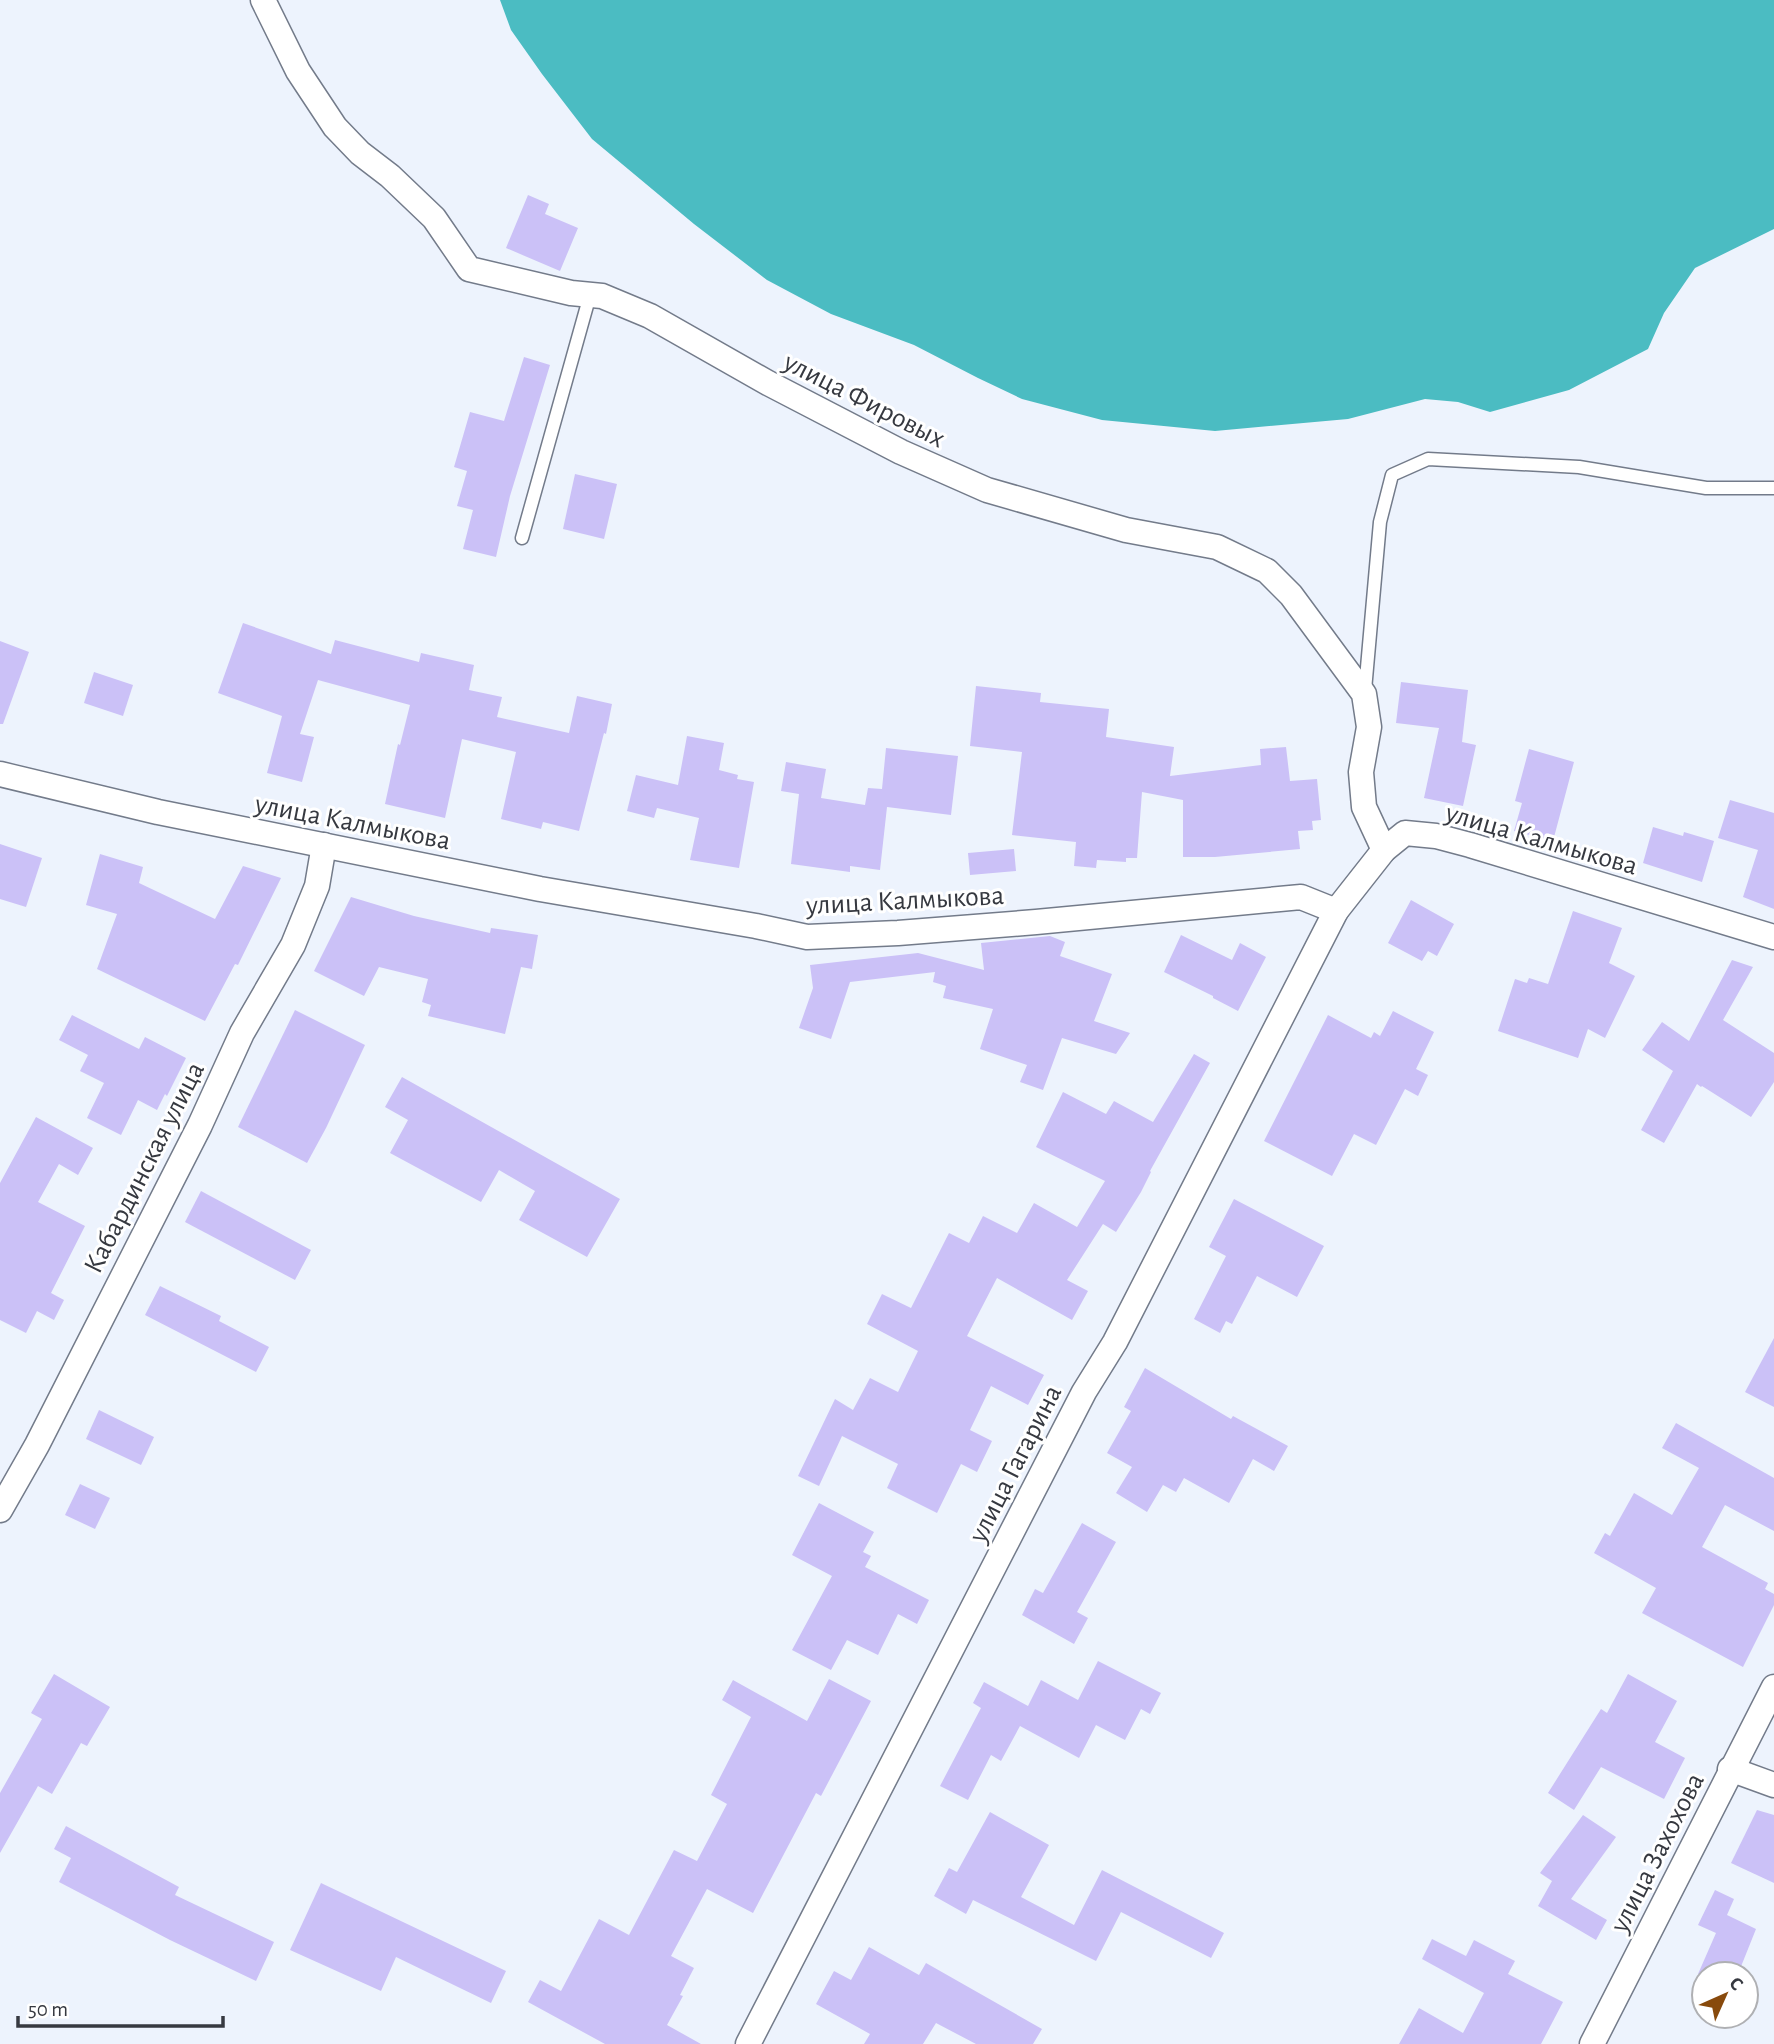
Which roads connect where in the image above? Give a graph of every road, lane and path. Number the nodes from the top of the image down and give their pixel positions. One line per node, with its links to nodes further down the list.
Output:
1 (263, 0): 2 (street, улица Фировых)
2 (590, 295): 4 (lane); 5 (street, улица Фировых)
3 (1774, 488): 5 (lane)
4 (522, 538)
5 (1364, 694): 8 (street, улица Фировых)
6 (0, 774): 7 (street, улица Калмыкова)
7 (324, 845): 9 (street, улица Калмыкова); 11 (street, Кабардинская улица)
8 (1384, 849): 9 (street, улица Калмыкова); 10 (street, улица Калмыкова)
9 (1336, 911): 15 (street, улица Гагарина)
10 (1774, 937)
11 (0, 1510)
12 (1774, 1687): 13 (street, улица Захохова)
13 (1730, 1769): 14 (street); 16 (street, улица Захохова)
14 (1774, 1786)
15 (748, 2044)
16 (1592, 2044)

